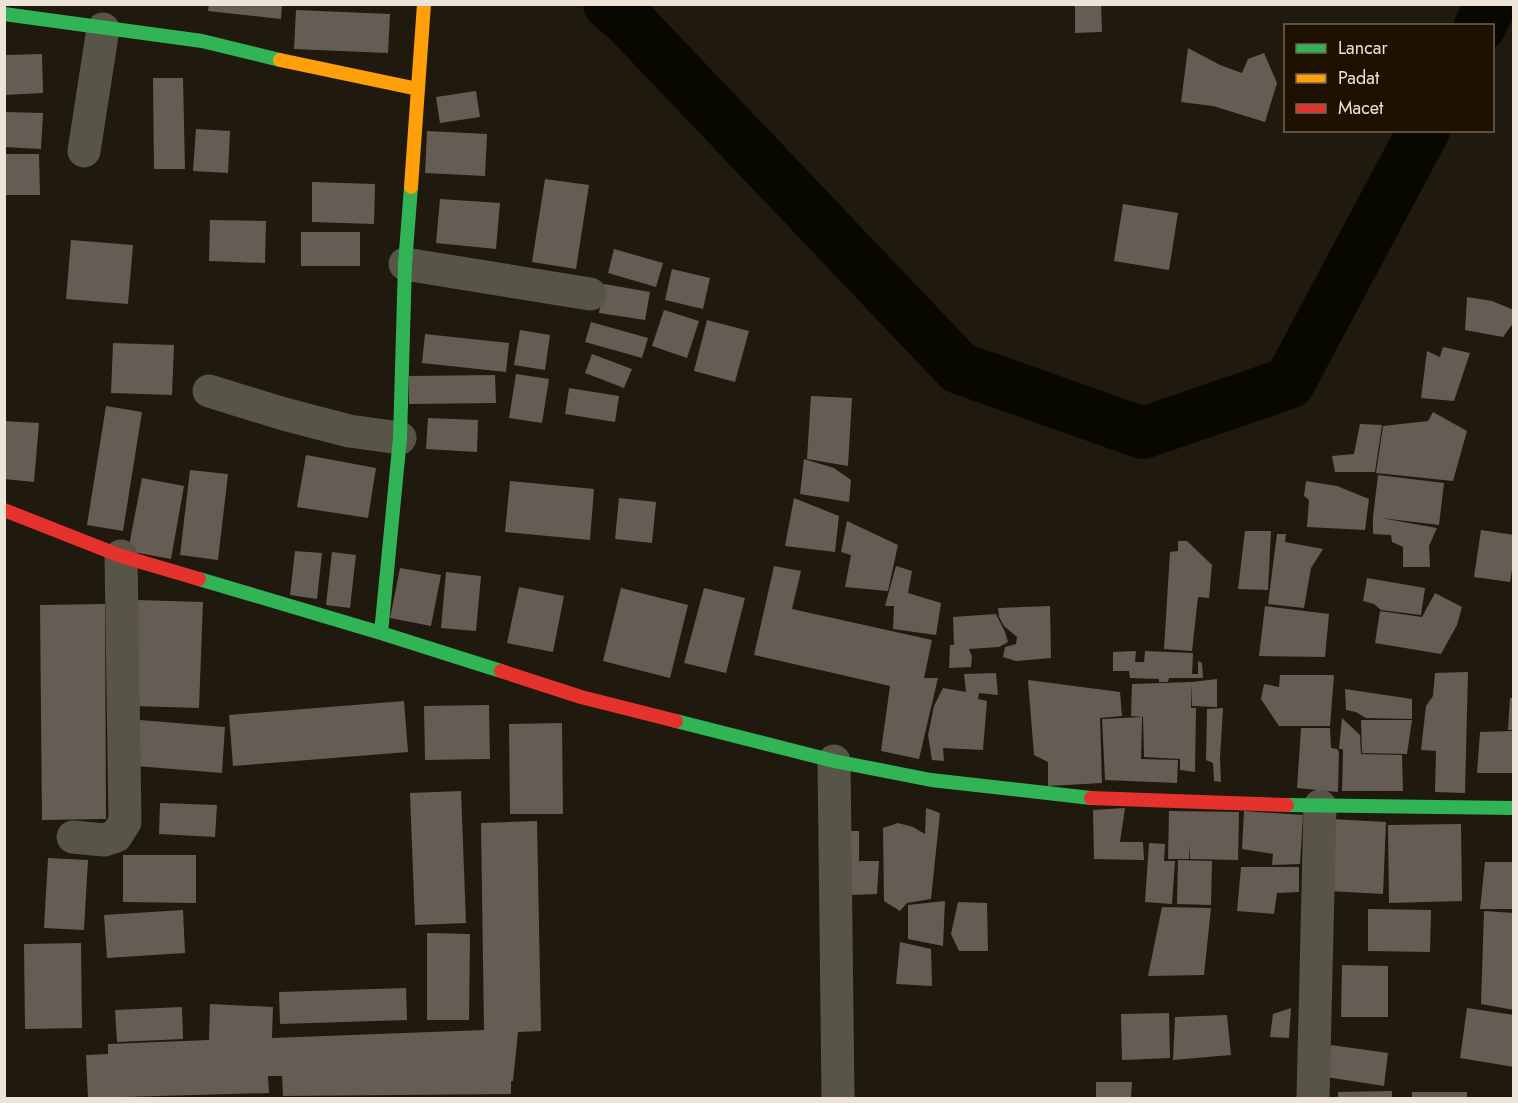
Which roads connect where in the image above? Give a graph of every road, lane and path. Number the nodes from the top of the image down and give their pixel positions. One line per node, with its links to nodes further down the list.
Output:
1 (424, 4): 4 (street)
2 (4, 14): 3 (street)
3 (103, 29): 4 (street); 5 (street)
4 (418, 89): 6 (street)
5 (84, 151)
6 (405, 264): 7 (street); 9 (street)
7 (590, 294)
8 (209, 391): 9 (street)
9 (400, 438): 12 (street)
10 (4, 510): 11 (street)
11 (121, 556): 12 (street); 16 (street)
12 (381, 633): 13 (street)
13 (834, 761): 14 (street); 17 (street)
14 (1320, 806): 15 (street); 18 (street)
15 (1514, 808)
16 (73, 837)
17 (838, 1098)
18 (1313, 1098)

